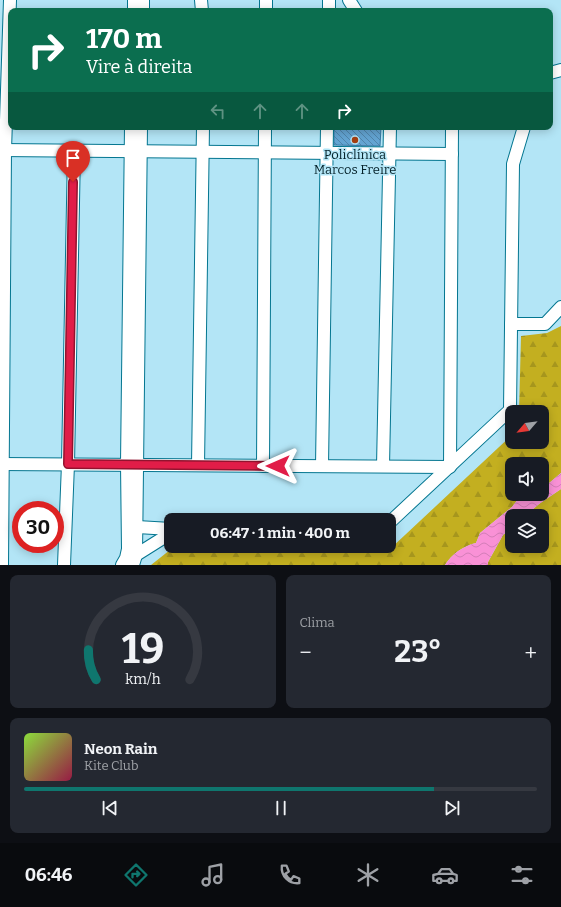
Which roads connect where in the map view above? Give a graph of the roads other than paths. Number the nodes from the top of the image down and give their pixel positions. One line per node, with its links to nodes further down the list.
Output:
1 (8, 38): 10 (street)
2 (131, 130): 12 (street)
3 (140, 130): 12 (street)
4 (203, 130): 13 (street)
5 (265, 130): 14 (street)
6 (327, 130): 15 (street)
7 (390, 130): 16 (street)
8 (452, 130): 17 (street)
9 (523, 130): 19 (street)
10 (2, 150): 11 (street); 20 (street)
11 (74, 151): 12 (street); 21 (street)
12 (135, 152): 13 (street); 22 (street)
13 (203, 152): 14 (street); 23 (street)
14 (265, 153): 15 (street); 24 (street)
15 (327, 153): 16 (street); 25 (street)
16 (390, 154): 17 (street); 26 (street)
17 (452, 154): 27 (street)
18 (561, 307): 19 (street)
19 (511, 324): 27 (street)
20 (2, 464): 21 (street); 33 (street)
21 (68, 464): 22 (street); 34 (street)
22 (133, 464): 23 (street); 29 (street); 35 (street)
23 (198, 465): 24 (street)
24 (263, 466): 25 (street)
25 (322, 466): 26 (street)
26 (383, 466): 27 (street)
27 (450, 467): 28 (street)
28 (396, 517)
29 (137, 527): 30 (street); 32 (street)
30 (164, 529)
31 (164, 538): 32 (street)
32 (135, 560)
33 (2, 565)
34 (64, 565)
35 (122, 565)

